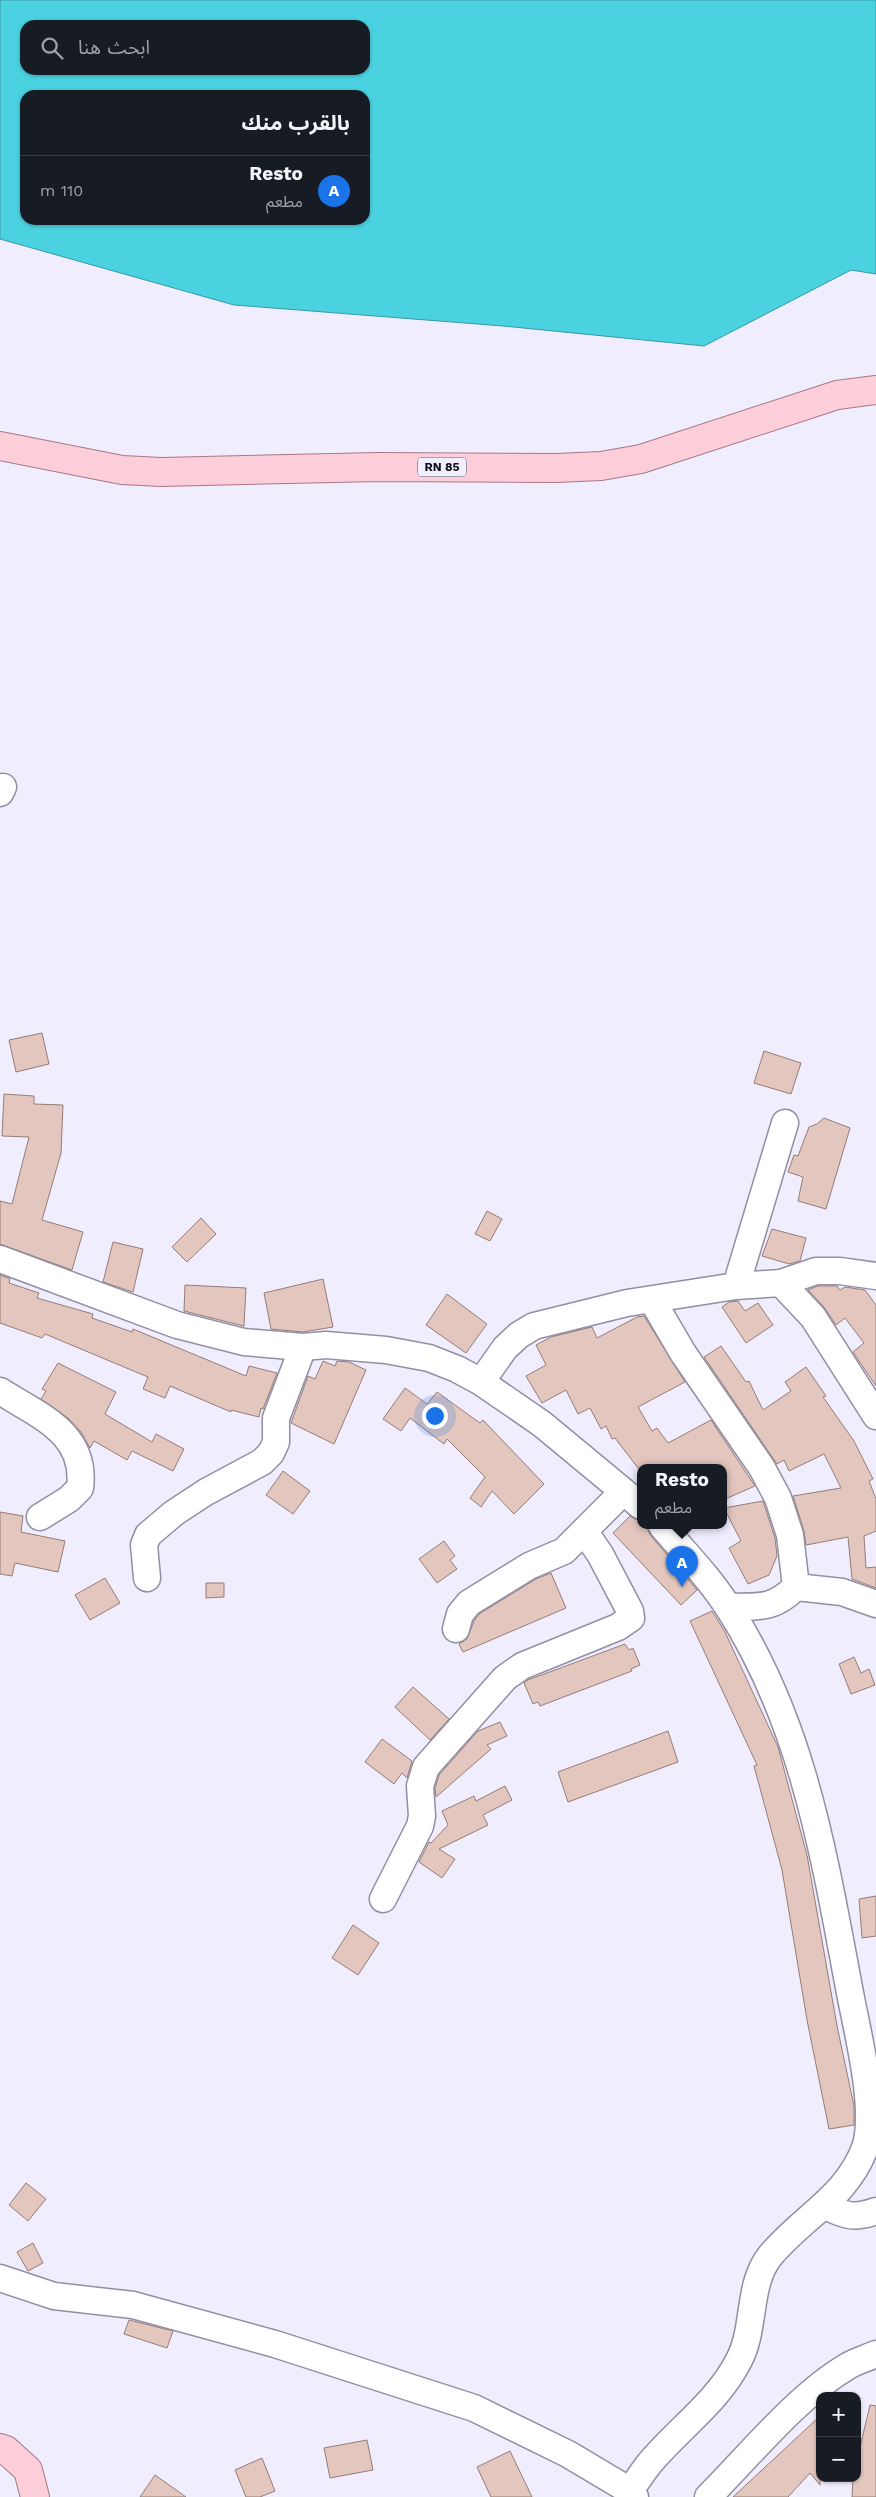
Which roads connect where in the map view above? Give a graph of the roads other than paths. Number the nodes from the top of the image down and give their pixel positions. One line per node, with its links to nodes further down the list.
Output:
1 (876, 390): 2 (main road, RN 85)
2 (0, 446)
3 (784, 1123): 7 (street)
4 (0, 1259): 9 (street)
5 (876, 1276): 6 (street)
6 (781, 1282): 7 (street); 12 (street)
7 (736, 1286): 8 (street)
8 (652, 1300): 10 (street); 18 (street)
9 (302, 1347): 10 (street); 17 (street)
10 (481, 1382): 13 (street)
11 (4, 1398): 14 (street)
12 (876, 1416)
13 (632, 1499): 16 (street)
14 (40, 1517)
15 (665, 1529): 20 (street)
16 (584, 1531): 21 (street); 22 (street)
17 (147, 1578)
18 (796, 1587): 19 (street); 20 (street)
19 (876, 1604)
20 (728, 1607): 23 (street)
21 (456, 1628)
22 (383, 1899)
23 (825, 2206): 24 (street); 28 (street)
24 (876, 2211)
25 (0, 2278): 28 (street)
26 (876, 2354): 30 (street)
27 (0, 2448): 29 (main road)
28 (632, 2494)
29 (36, 2497)
30 (708, 2497)

